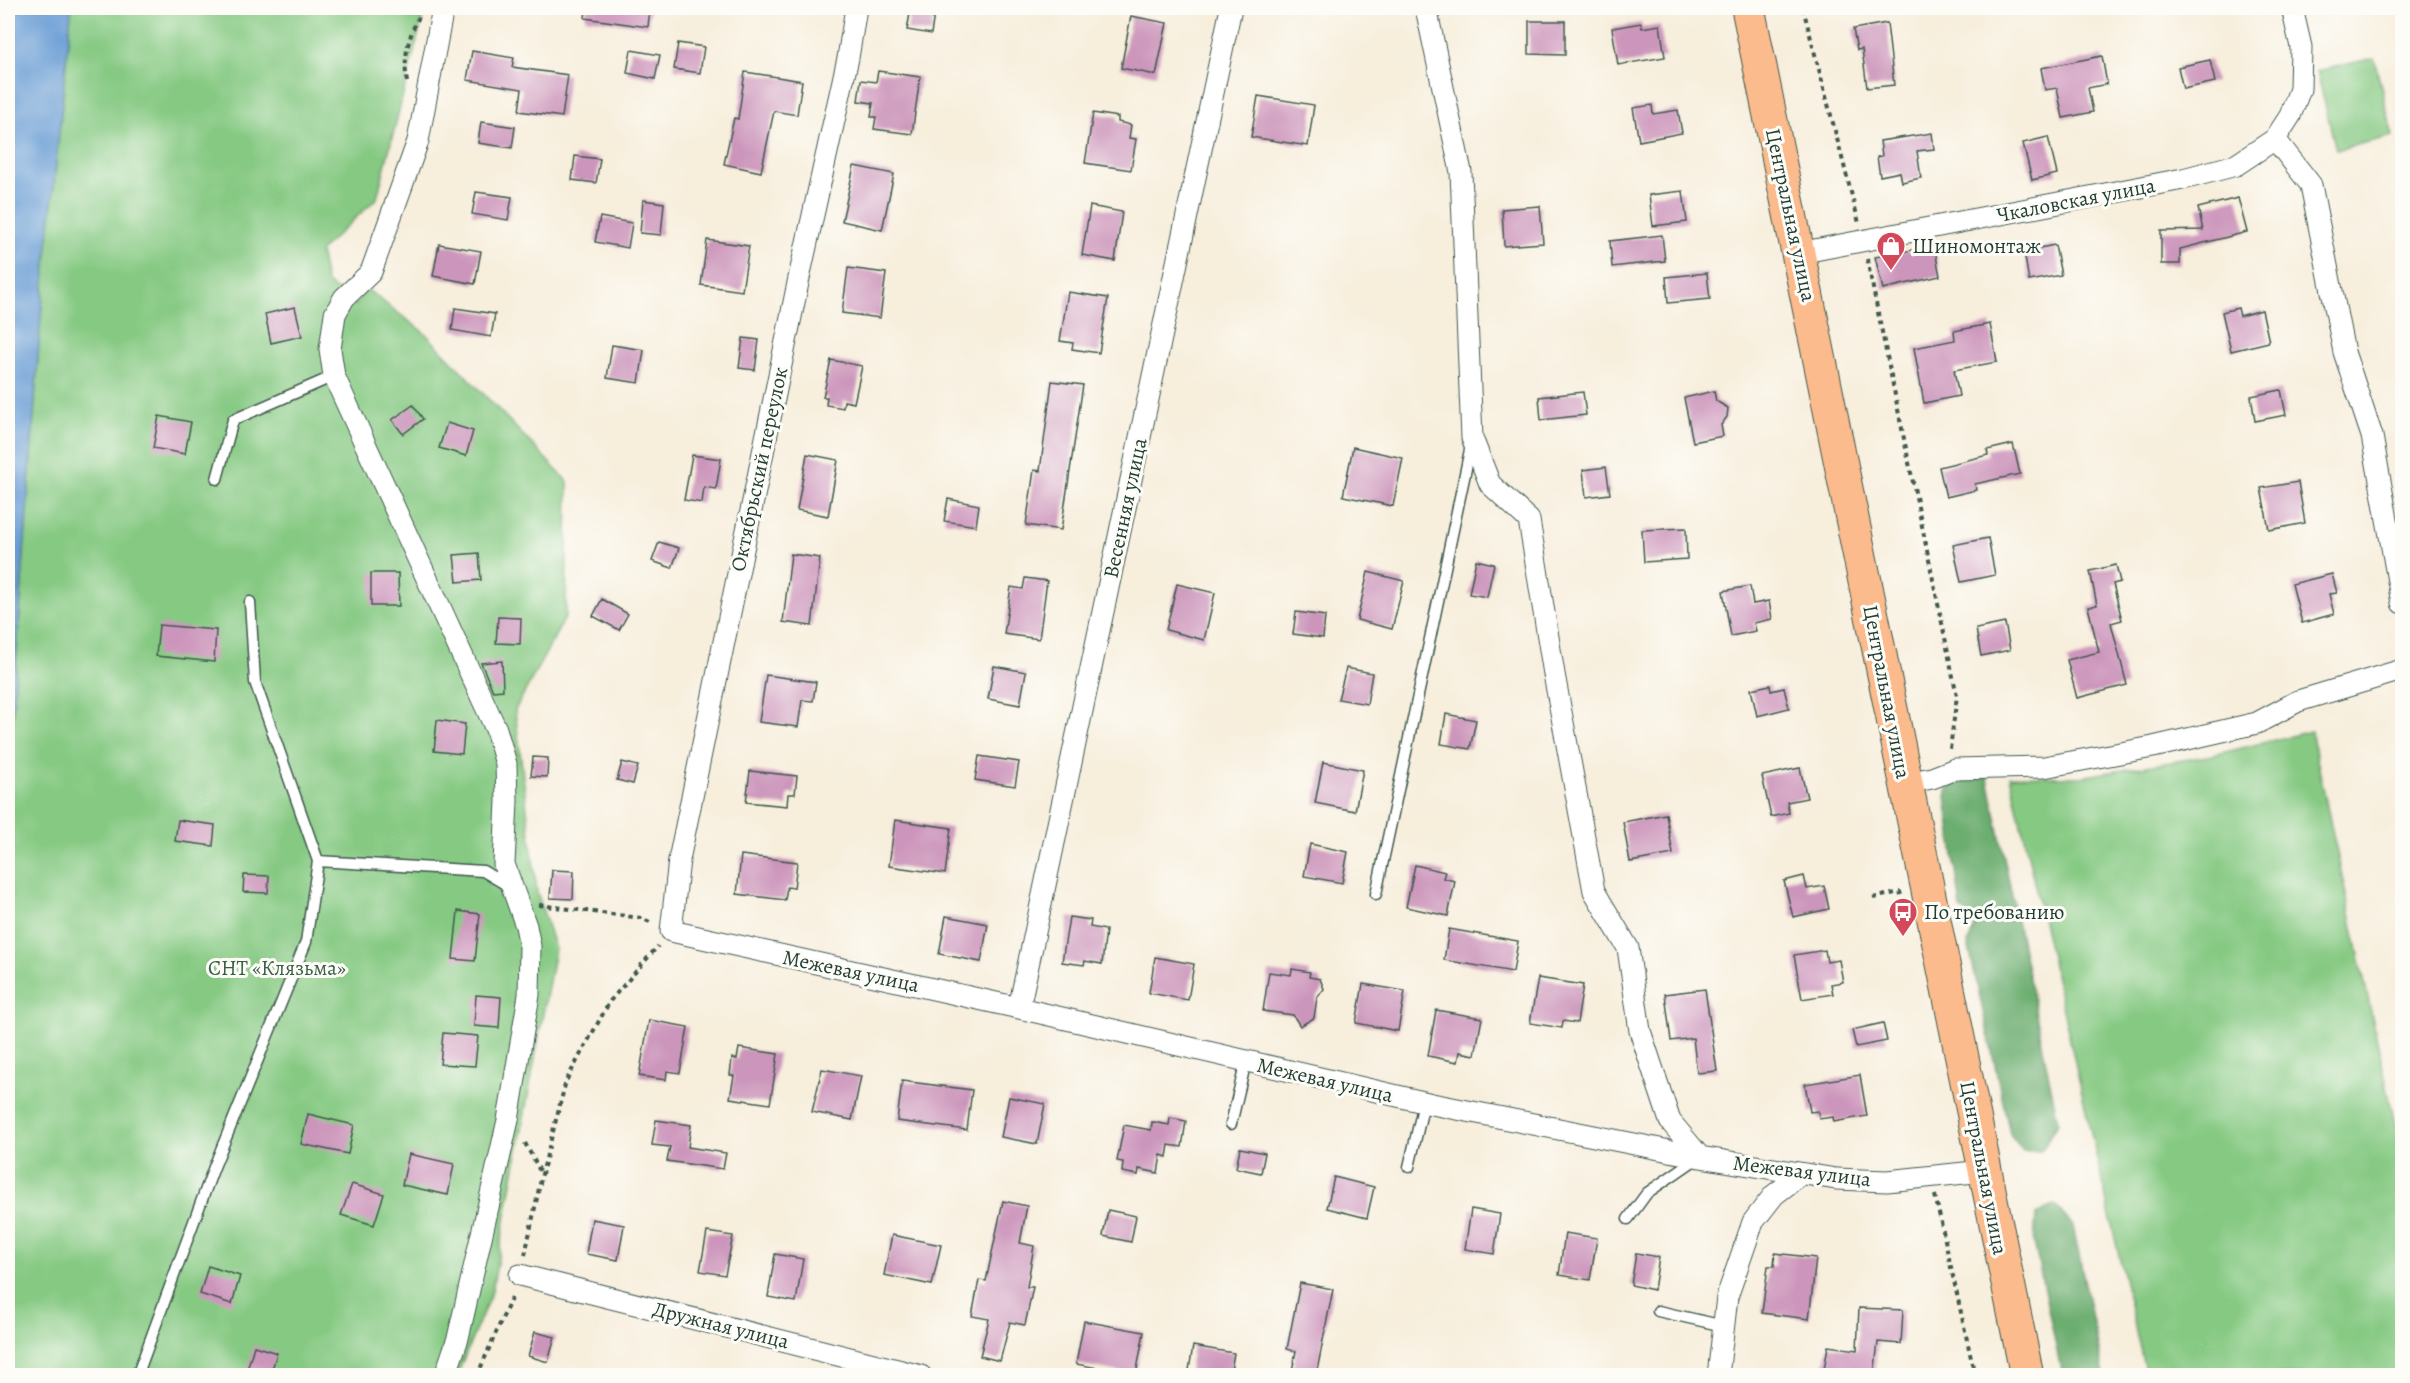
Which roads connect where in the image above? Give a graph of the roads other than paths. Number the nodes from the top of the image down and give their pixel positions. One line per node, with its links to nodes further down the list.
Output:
1 (443, 8): 9 (street)
2 (856, 8): 19 (street, Октябрьский переулок)
3 (1231, 8): 20 (street, Весенняя улица)
4 (1426, 8): 10 (street)
5 (1748, 8): 8 (main road, Центральная улица)
6 (2292, 8): 7 (street, Чкаловская улица)
7 (2275, 140): 8 (street, Чкаловская улица); 13 (street)
8 (1799, 253): 15 (main road, Центральная улица)
9 (334, 376): 11 (lane); 17 (street)
10 (1472, 438): 18 (lane); 24 (street)
11 (217, 479)
12 (250, 602): 16 (lane)
13 (2403, 603)
14 (2403, 670): 15 (street)
15 (1919, 781): 26 (main road, Центральная улица)
16 (318, 861): 17 (lane); 32 (lane)
17 (511, 888): 33 (street)
18 (1376, 894)
19 (671, 932): 20 (street, Межевая улица)
20 (1019, 1008): 21 (street, Межевая улица)
21 (1246, 1061): 22 (street, Межевая улица); 23 (lane)
22 (1424, 1103): 24 (street, Межевая улица); 25 (lane)
23 (1231, 1124)
24 (1700, 1157): 27 (street, Межевая улица); 28 (lane)
25 (1410, 1167)
26 (1984, 1170): 27 (street, Межевая улица); 36 (main road, Центральная улица)
27 (1800, 1175): 31 (street)
28 (1628, 1219)
29 (520, 1275): 34 (street, Дружная улица)
30 (1658, 1311): 31 (lane)
31 (1724, 1326): 35 (street)
32 (137, 1376)
33 (445, 1376)
34 (921, 1376)
35 (1718, 1376)
36 (2026, 1376)

